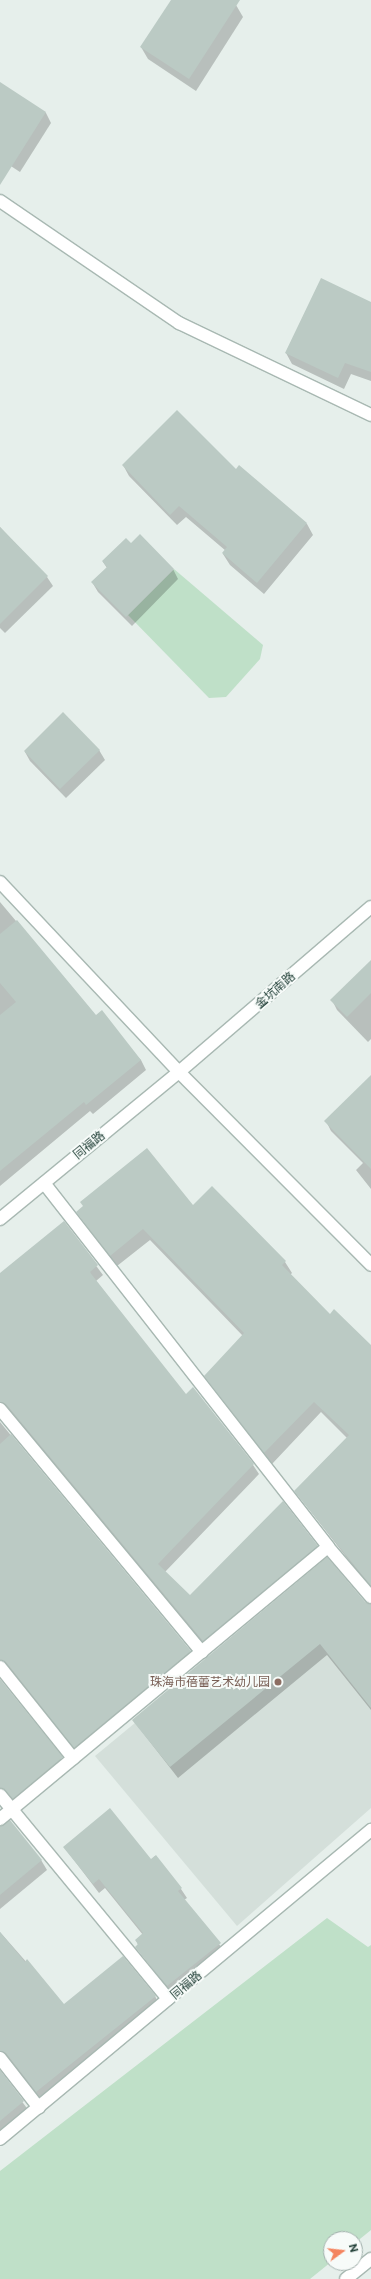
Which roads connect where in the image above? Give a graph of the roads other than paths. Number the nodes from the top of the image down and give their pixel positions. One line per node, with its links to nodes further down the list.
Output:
1 (0, 200): 2 (street)
2 (371, 415)
3 (0, 882): 5 (street)
4 (371, 907): 5 (street, 金坑南路)
5 (179, 1072): 6 (street, 同福路); 8 (street)
6 (44, 1183): 7 (street, 同福路); 10 (street)
7 (0, 1219)
8 (371, 1265)
9 (0, 1410): 12 (street)
10 (328, 1547): 11 (street); 12 (street)
11 (371, 1597)
12 (202, 1652): 14 (street)
13 (0, 1667): 14 (street)
14 (73, 1758): 16 (street)
15 (0, 1795): 16 (street)
16 (12, 1810): 17 (street); 19 (street)
17 (0, 1819)
18 (371, 1830): 19 (street, 同福路)
19 (168, 1999): 21 (street, 同福路)
20 (0, 2058): 21 (street)
21 (39, 2108): 22 (street, 同福路)
22 (0, 2139)
23 (371, 2259): 24 (street)
24 (346, 2279)

